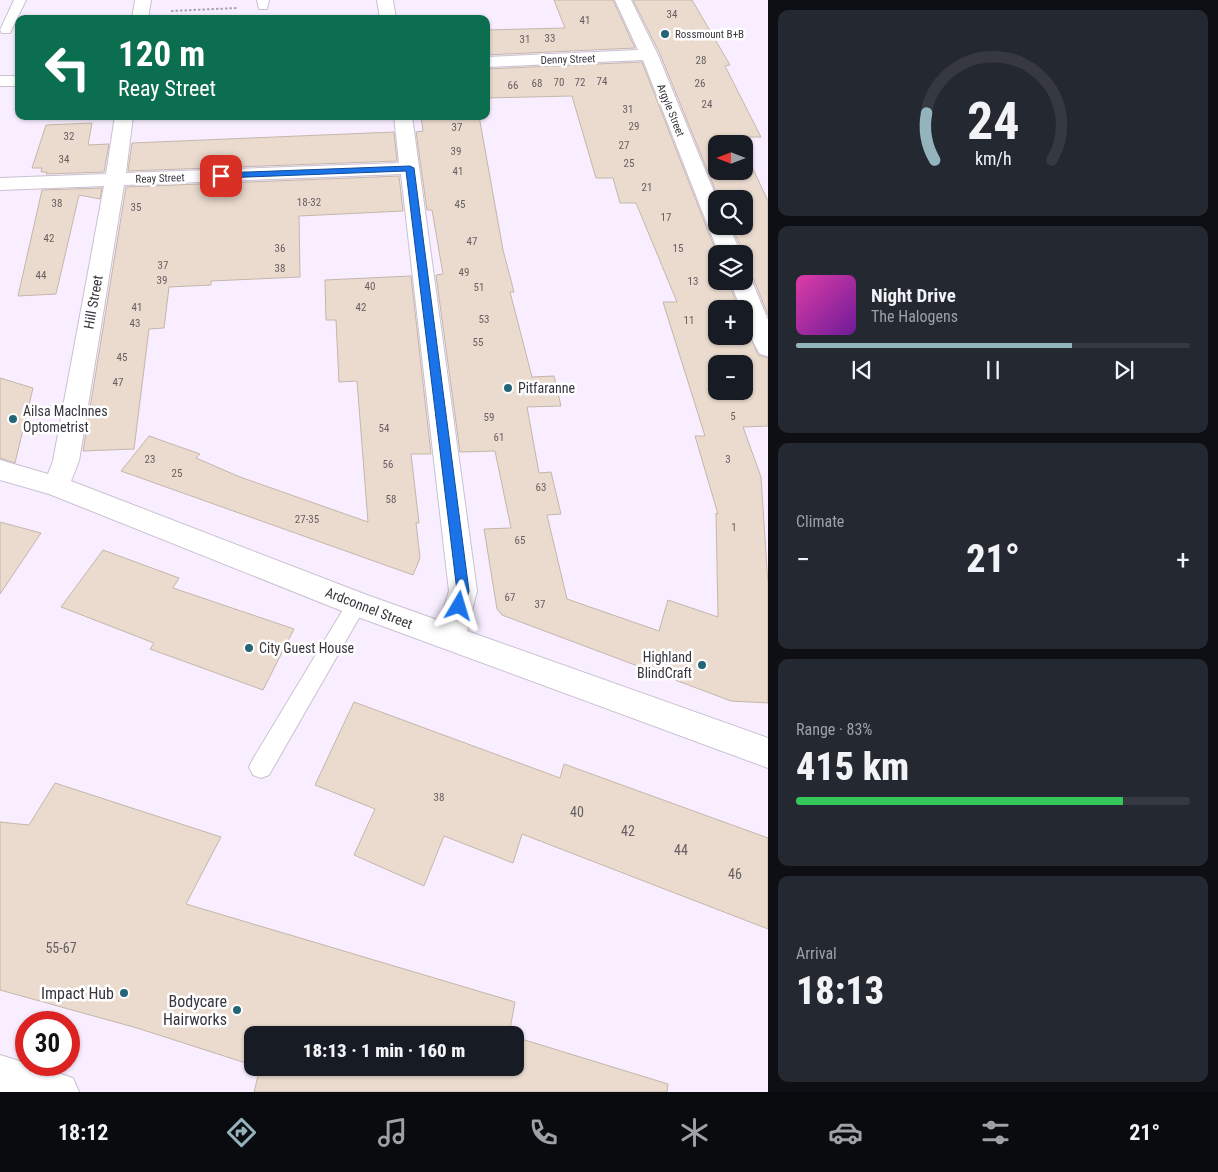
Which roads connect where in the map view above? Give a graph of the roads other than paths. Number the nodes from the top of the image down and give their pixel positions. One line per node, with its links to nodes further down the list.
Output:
1 (20, 0): 5 (lane)
2 (385, 0): 4 (street)
3 (623, 0): 6 (street, Argyle Street)
4 (387, 15)
5 (6, 30)
6 (649, 56): 7 (street, Denny Street); 15 (street, Argyle Street)
7 (490, 62)
8 (15, 80): 9 (street)
9 (0, 81)
10 (123, 120): 13 (street, Hill Street)
11 (404, 120): 12 (street)
12 (410, 168): 13 (street, Reay Street); 21 (street)
13 (115, 180): 14 (street, Reay Street); 19 (street, Hill Street)
14 (0, 184)
15 (708, 200)
16 (745, 290): 17 (street)
17 (768, 348)
18 (0, 470): 19 (street, Ardconnel Street)
19 (56, 486): 20 (street, Ardconnel Street)
20 (357, 604): 21 (street, Ardconnel Street); 23 (lane)
21 (450, 638): 22 (street, Ardconnel Street)
22 (768, 753)
23 (261, 767)
24 (0, 1074): 25 (street)
25 (59, 1092)

